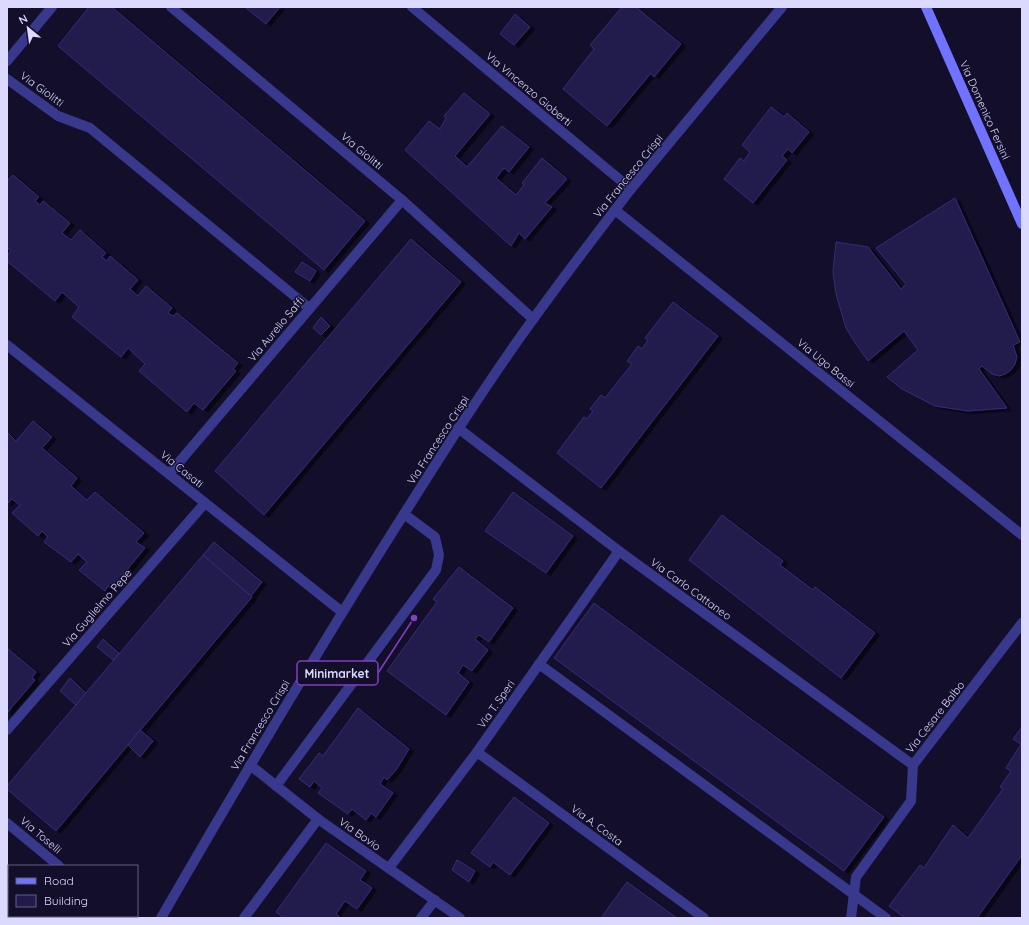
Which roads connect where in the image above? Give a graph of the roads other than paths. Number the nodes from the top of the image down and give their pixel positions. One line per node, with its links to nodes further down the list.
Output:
1 (52, 7): 6 (street)
2 (171, 7): 9 (street, Via Giolitti)
3 (412, 7): 8 (street, Via Vincenzo Gioberti)
4 (782, 7): 8 (street, Via Francesco Crispi)
5 (926, 7): 11 (main road, Via Domenico Fersini)
6 (7, 61)
7 (7, 79): 12 (street, Via Giolitti)
8 (630, 189): 10 (street, Via Francesco Crispi)
9 (402, 200): 12 (street, Via Aurelio Saffi); 13 (street, Via Giolitti)
10 (615, 210): 13 (street, Via Francesco Crispi); 19 (street, Via Ugo Bassi)
11 (1022, 224)
12 (309, 308): 16 (street, Via Aurelio Saffi)
13 (533, 319): 15 (street, Via Francesco Crispi)
14 (7, 344): 16 (street, Via Casati)
15 (458, 428): 18 (street, Via Francesco Crispi); 20 (street, Via Carlo Cattaneo)
16 (169, 474): 17 (street, Via Casati)
17 (205, 502): 21 (street, Via Casati); 24 (street, Via Guglielmo Pepe)
18 (404, 514): 21 (street, Via Francesco Crispi); 28 (street)
19 (1022, 535)
20 (619, 551): 23 (street, Via T. Speri); 27 (street, Via Carlo Cattaneo)
21 (342, 612): 26 (street, Via Francesco Crispi)
22 (1022, 623): 27 (street, Via Cesare Balbo)
23 (539, 664): 25 (street, Via T. Speri); 33 (street)
24 (7, 730)
25 (476, 752): 32 (street, Via T. Speri); 39 (street, Via A. Costa)
26 (250, 765): 28 (street, Via Bovio); 35 (street, Via Francesco Crispi)
27 (913, 765): 33 (street, Via Cesare Balbo)
28 (276, 786): 29 (street, Via Bovio)
29 (318, 819): 32 (street, Via Bovio); 36 (street)
30 (7, 823): 31 (street, Via Toselli)
31 (58, 865)
32 (389, 868): 34 (street, Via Bovio)
33 (854, 895): 40 (street, Via Cesare Balbo); 41 (street)
34 (435, 900): 37 (street); 38 (street, Via Bovio)
35 (161, 918)
36 (244, 918)
37 (421, 918)
38 (460, 918)
39 (704, 918)
40 (851, 918)
41 (886, 918)

